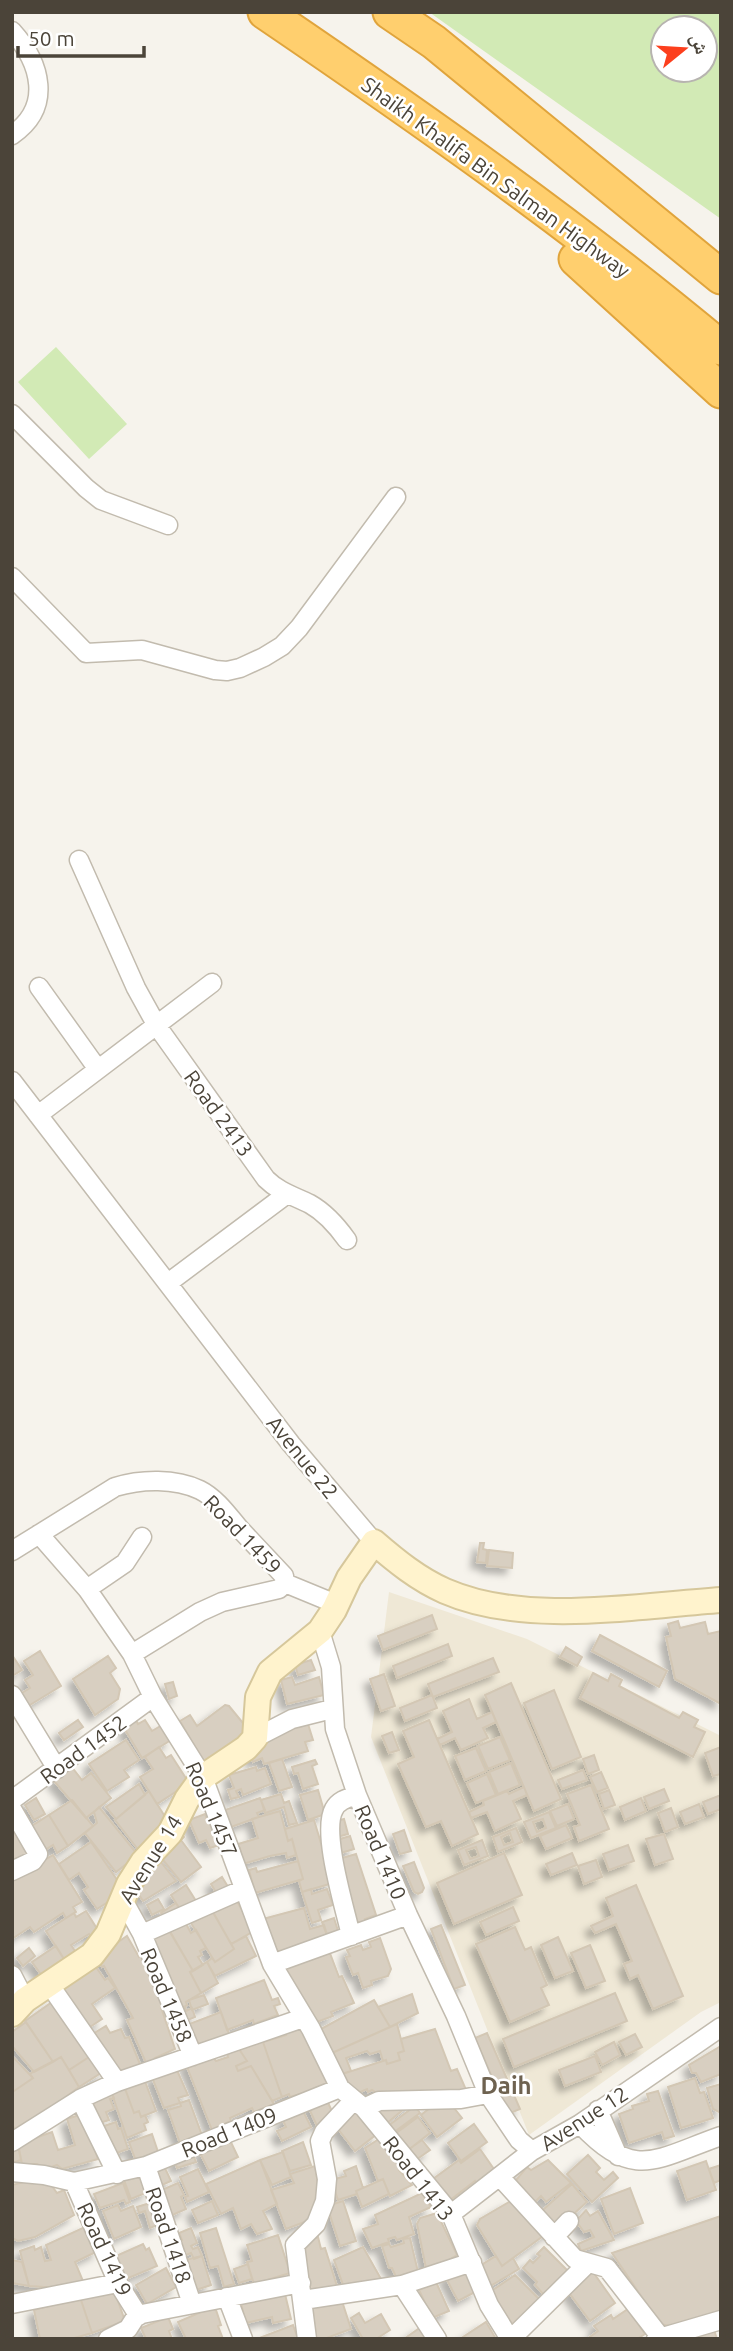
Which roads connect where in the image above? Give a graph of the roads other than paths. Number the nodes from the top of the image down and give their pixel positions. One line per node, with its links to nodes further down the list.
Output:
1 (265, 12): 5 (highway, Shaikh Khalifa Bin Salman Highway)
2 (390, 12): 4 (highway)
3 (12, 31): 6 (street)
4 (434, 42): 7 (highway); 8 (highway)
5 (430, 124): 9 (highway, Shaikh Khalifa Bin Salman Highway); 10 (highway)
6 (12, 135)
7 (721, 252)
8 (721, 277)
9 (721, 348)
10 (721, 391)
11 (12, 414): 13 (street)
12 (396, 497): 14 (street)
13 (168, 525)
14 (12, 577)
15 (79, 860): 18 (street, Road 2413)
16 (212, 983): 18 (street)
17 (39, 987): 19 (street)
18 (157, 1026): 19 (street); 22 (street, Road 2413)
19 (97, 1068): 21 (street)
20 (15, 1090): 21 (street, Avenue 22)
21 (38, 1115): 24 (street, Avenue 22)
22 (287, 1194): 23 (street, Road 2413); 24 (street)
23 (347, 1240)
24 (168, 1283): 27 (street, Avenue 22)
25 (39, 1534): 28 (street, Road 1459); 29 (street, Road 1459); 30 (street, Road 1457)
26 (142, 1538): 30 (street)
27 (374, 1542): 31 (street, Avenue 22); 32 (street)
28 (12, 1551)
29 (285, 1583): 32 (street); 34 (street, Road 1459)
30 (86, 1589): 34 (street, Road 1457)
31 (721, 1600)
32 (337, 1604): 33 (street)
33 (320, 1631): 37 (street, Road 1410); 38 (street)
34 (132, 1654): 36 (street, Road 1457)
35 (12, 1695): 39 (street)
36 (153, 1697): 39 (street, Road 1452); 40 (street, Road 1457)
37 (332, 1709): 38 (street); 41 (street, Road 1410)
38 (255, 1738): 40 (street, Avenue 14)
39 (57, 1769): 42 (street, Road 1452)
40 (203, 1777): 45 (street, Road 1457); 46 (street, Avenue 14)
41 (356, 1795): 47 (street, Road 1410); 49 (street)
42 (12, 1800)
43 (12, 1809): 44 (street)
44 (12, 1871)
45 (244, 1889): 48 (street, Road 1458); 50 (street, Road 1457)
46 (122, 1898): 48 (street, Road 1458); 52 (street, Avenue 14)
47 (408, 1914): 49 (street); 58 (street, Road 1410)
48 (142, 1934): 56 (street, Road 1458)
49 (351, 1936): 50 (street)
50 (272, 1964): 54 (street, Road 1457)
51 (12, 1975): 53 (street)
52 (49, 1983): 53 (street, Avenue 14); 57 (street)
53 (18, 2007)
54 (303, 2018): 56 (street, Road 1458); 60 (street, Road 1457)
55 (721, 2027): 61 (street, Avenue 12)
56 (193, 2056): 57 (street, Road 1458)
57 (117, 2082): 59 (street, Road 1458)
58 (488, 2094): 60 (street, Road 1409); 65 (street, Road 1410)
59 (80, 2099): 64 (street, Road 1458); 69 (street)
60 (353, 2099): 67 (street, Road 1409); 72 (street, Road 1413); 79 (street)
61 (598, 2110): 62 (street, Avenue 12); 66 (street)
62 (580, 2124): 65 (street, Avenue 12); 66 (street)
63 (721, 2136): 66 (street)
64 (12, 2142)
65 (531, 2151): 70 (street, Avenue 12)
66 (618, 2156)
67 (146, 2166): 69 (street, Road 1409); 82 (street, Road 1418)
68 (12, 2172): 71 (street, Road 1409)
69 (117, 2174): 71 (street, Road 1409)
70 (500, 2177): 72 (street, Avenue 12); 74 (street)
71 (74, 2182): 77 (street, Road 1419)
72 (451, 2214): 75 (street, Road 1413)
73 (569, 2221): 74 (street)
74 (554, 2237): 76 (street)
75 (472, 2262): 78 (street, Road 1418); 91 (street, Road 1413)
76 (587, 2264): 85 (street); 91 (street)
77 (118, 2283): 81 (street); 83 (street, Road 1419)
78 (402, 2285): 79 (street, Road 1418); 90 (street)
79 (302, 2292): 80 (street, Road 1418); 89 (street)
80 (227, 2297): 82 (street, Road 1418); 88 (street)
81 (12, 2304)
82 (192, 2304): 83 (street, Road 1418)
83 (136, 2318): 86 (street, Road 1418); 87 (street, Road 1419)
84 (721, 2320): 85 (street)
85 (659, 2338)
86 (108, 2339)
87 (143, 2339)
88 (243, 2339)
89 (307, 2339)
90 (437, 2339)
91 (511, 2339)

